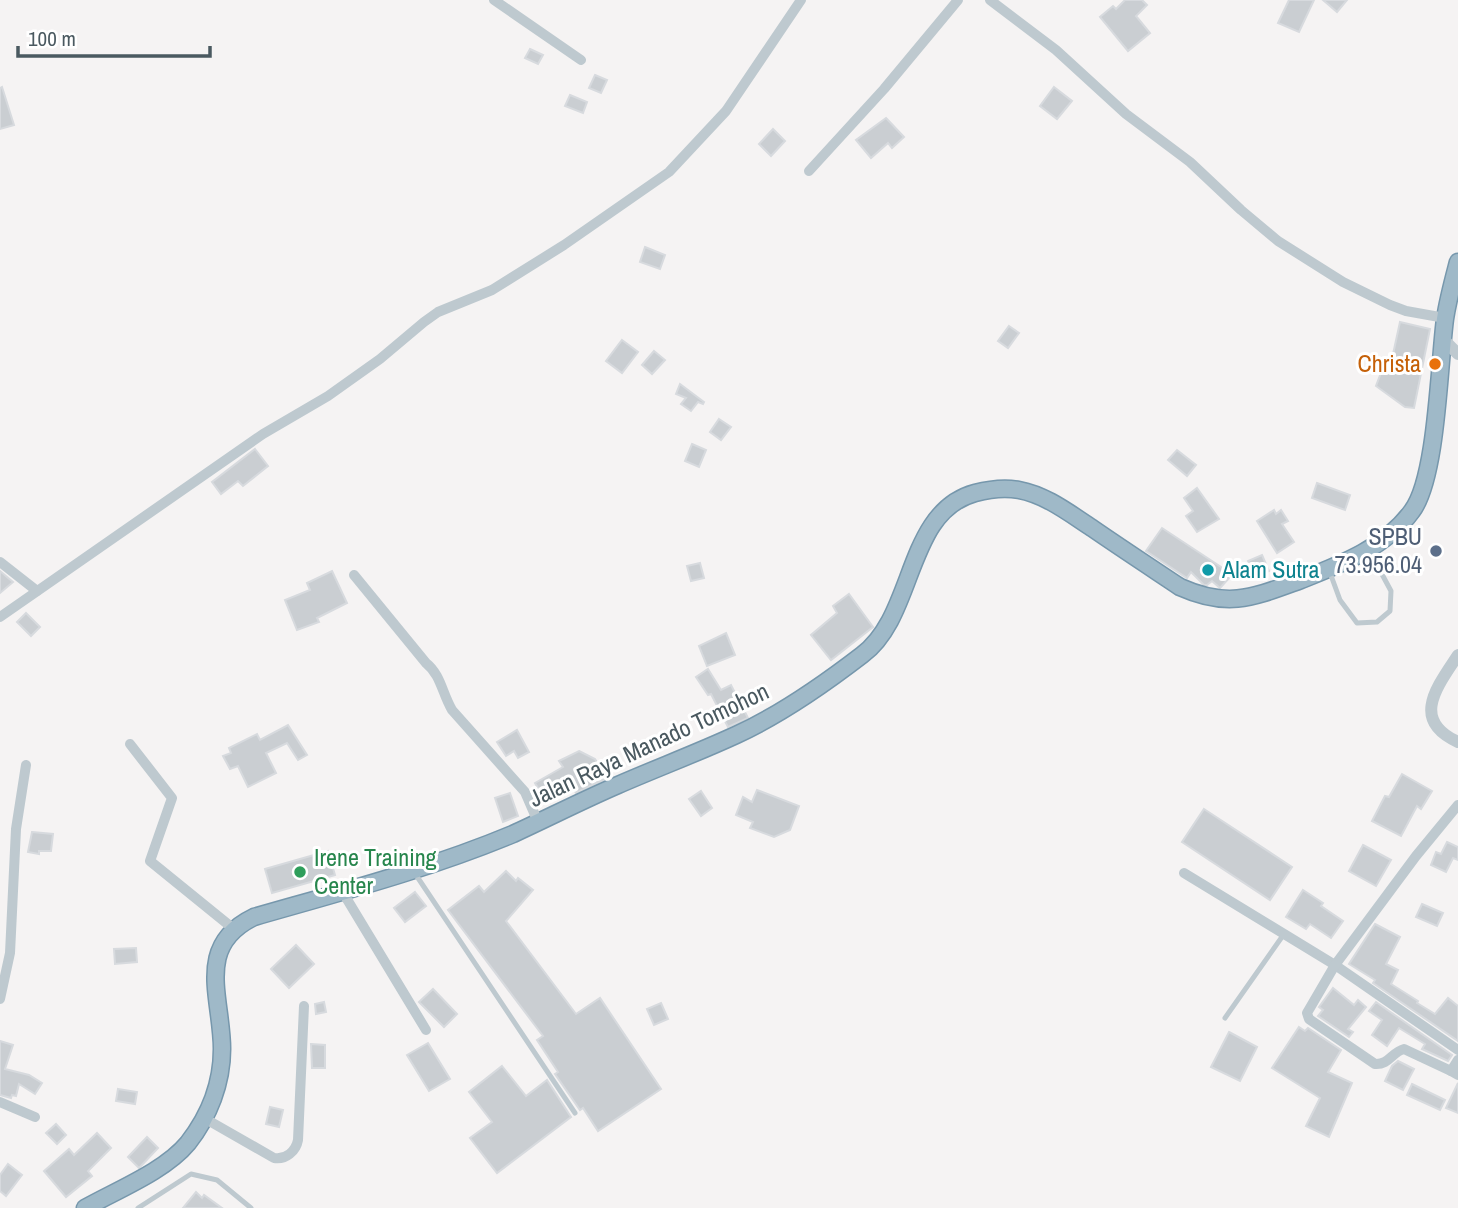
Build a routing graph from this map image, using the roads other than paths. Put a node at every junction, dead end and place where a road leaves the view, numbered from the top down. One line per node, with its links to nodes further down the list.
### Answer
1 (494, 0): 5 (street)
2 (801, 0): 15 (street)
3 (958, 0): 6 (street)
4 (990, 0): 8 (street)
5 (581, 60)
6 (808, 171)
7 (1458, 262): 8 (highway, Jalan Raya Manado Tomohon)
8 (1445, 318): 9 (highway, Jalan Raya Manado Tomohon)
9 (1443, 339): 10 (street); 11 (highway, Jalan Raya Manado Tomohon)
10 (1458, 354)
11 (1369, 549): 13 (highway, Jalan Raya Manado Tomohon); 13 (lane)
12 (0, 562): 15 (street)
13 (1329, 569): 22 (highway, Jalan Raya Manado Tomohon)
14 (354, 575): 22 (street)
15 (37, 591): 16 (street)
16 (0, 617)
17 (1458, 655): 18 (street)
18 (1458, 742)
19 (130, 744): 26 (street)
20 (26, 765): 28 (street)
21 (1458, 805): 29 (street)
22 (538, 822): 23 (highway, Jalan Raya Manado Tomohon)
23 (412, 870): 25 (highway, Jalan Raya Manado Tomohon); 38 (lane)
24 (1184, 873): 27 (street)
25 (342, 891): 26 (highway, Jalan Raya Manado Tomohon); 33 (street)
26 (235, 930): 40 (highway)
27 (1284, 934): 29 (street); 32 (lane)
28 (5, 953): 30 (street)
29 (1335, 965): 34 (street); 36 (street)
30 (0, 999)
31 (304, 1006): 40 (street)
32 (1225, 1018)
33 (426, 1030)
34 (1458, 1050)
35 (1458, 1060): 36 (street)
36 (1454, 1073)
37 (0, 1102): 39 (street)
38 (575, 1113)
39 (35, 1117)
40 (204, 1118): 41 (highway)
41 (85, 1208)
42 (138, 1208): 43 (lane)
43 (251, 1208)

